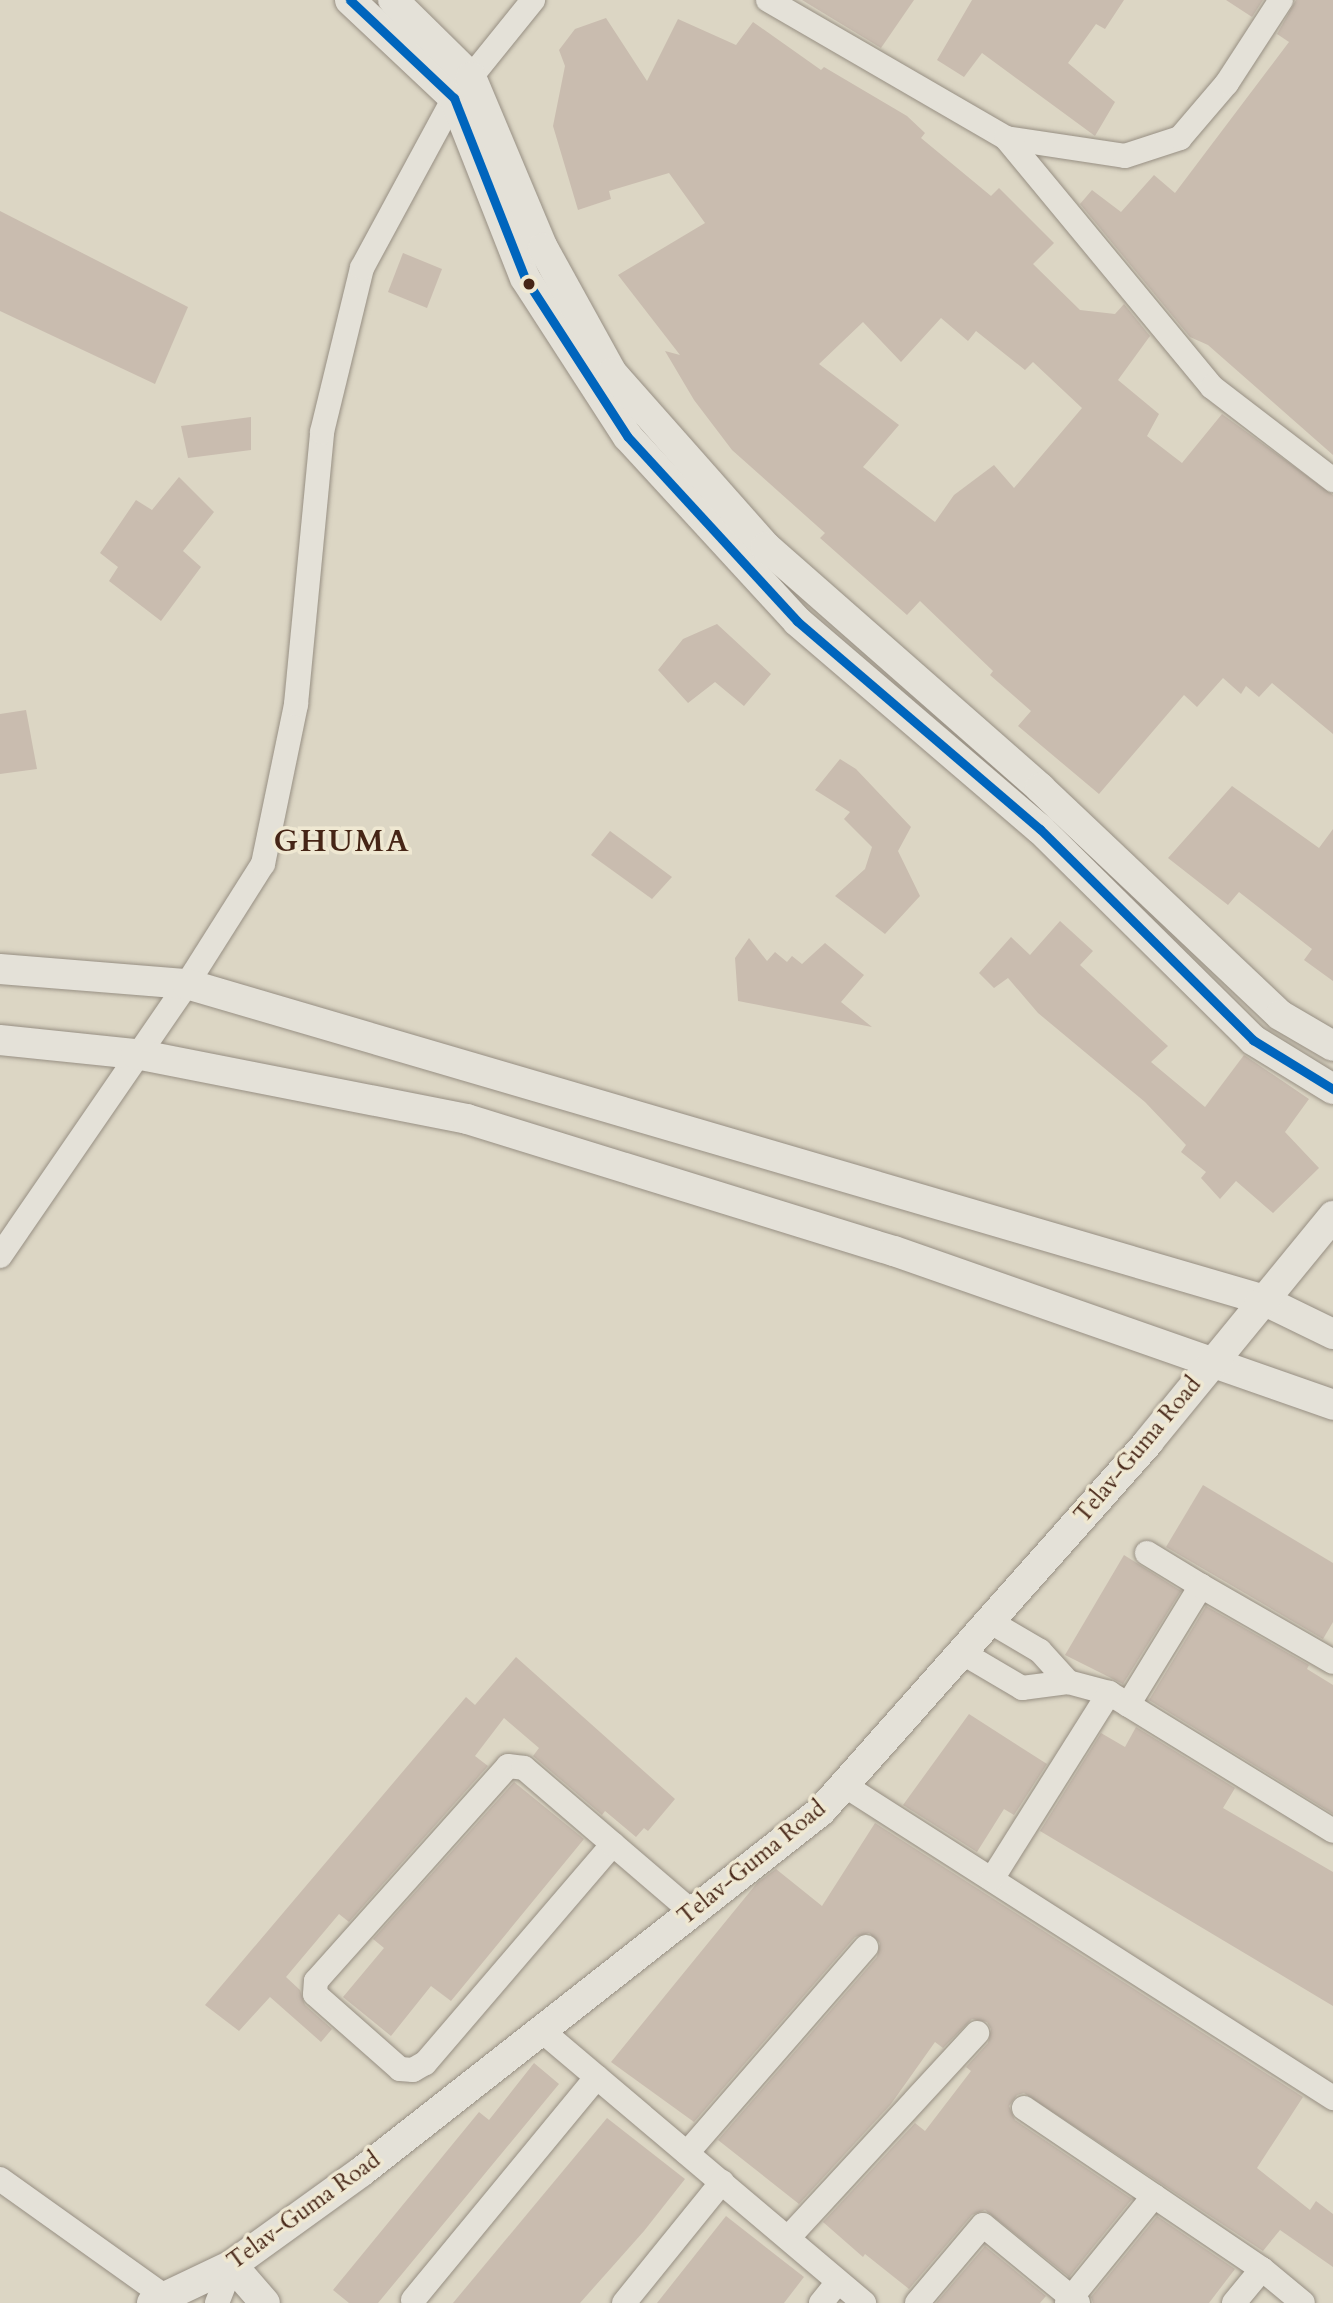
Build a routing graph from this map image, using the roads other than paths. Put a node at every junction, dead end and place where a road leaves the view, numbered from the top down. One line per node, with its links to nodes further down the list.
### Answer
1 (351, 0): 6 (street)
2 (393, 0): 6 (street)
3 (533, 0): 6 (street)
4 (768, 0): 7 (street)
5 (1281, 0): 7 (street)
6 (463, 88): 8 (street); 11 (street)
7 (1006, 138): 9 (street)
8 (602, 379): 13 (street); 15 (street)
9 (1333, 480)
10 (0, 969): 11 (street)
11 (187, 984): 14 (street); 18 (street)
12 (0, 1041): 14 (street)
13 (1333, 1046)
14 (136, 1054): 17 (street); 20 (street)
15 (1333, 1089)
16 (1333, 1216): 18 (street, Telav-Guma Road)
17 (0, 1256)
18 (1261, 1299): 19 (street); 20 (street, Telav-Guma Road)
19 (1333, 1334)
20 (1213, 1360): 21 (street); 24 (street, Telav-Guma Road)
21 (1333, 1405)
22 (1147, 1553): 23 (street)
23 (1201, 1586): 26 (street); 28 (street)
24 (989, 1621): 25 (street, Telav-Guma Road); 27 (street)
25 (961, 1652): 27 (street); 29 (street, Telav-Guma Road)
26 (1333, 1662)
27 (1068, 1682): 28 (street)
28 (1118, 1699): 30 (street); 32 (street)
29 (844, 1785): 32 (street); 33 (street, Telav-Guma Road)
30 (1333, 1831)
31 (613, 1844): 31 (street); 33 (street)
32 (992, 1879): 38 (street)
33 (692, 1912): 35 (street, Telav-Guma Road)
34 (866, 1947): 40 (street)
35 (541, 2031): 37 (street); 45 (street, Telav-Guma Road)
36 (977, 2033): 44 (street)
37 (597, 2077): 40 (street); 49 (street)
38 (1333, 2098)
39 (1024, 2108): 43 (street)
40 (687, 2153): 42 (street)
41 (0, 2179): 48 (street)
42 (722, 2182): 44 (street); 53 (street)
43 (1154, 2196): 46 (street); 50 (street)
44 (788, 2238): 47 (street)
45 (232, 2265): 48 (street, Telav-Guma Road); 51 (street); 52 (street)
46 (1262, 2269): 57 (street); 58 (street)
47 (838, 2281): 54 (street); 55 (street)
48 (158, 2300)
49 (413, 2300)
50 (1072, 2301): 56 (street)
51 (218, 2303)
52 (265, 2303)
53 (624, 2303)
54 (821, 2303)
55 (864, 2303)
56 (916, 2303)
57 (1234, 2303)
58 (1303, 2303)

